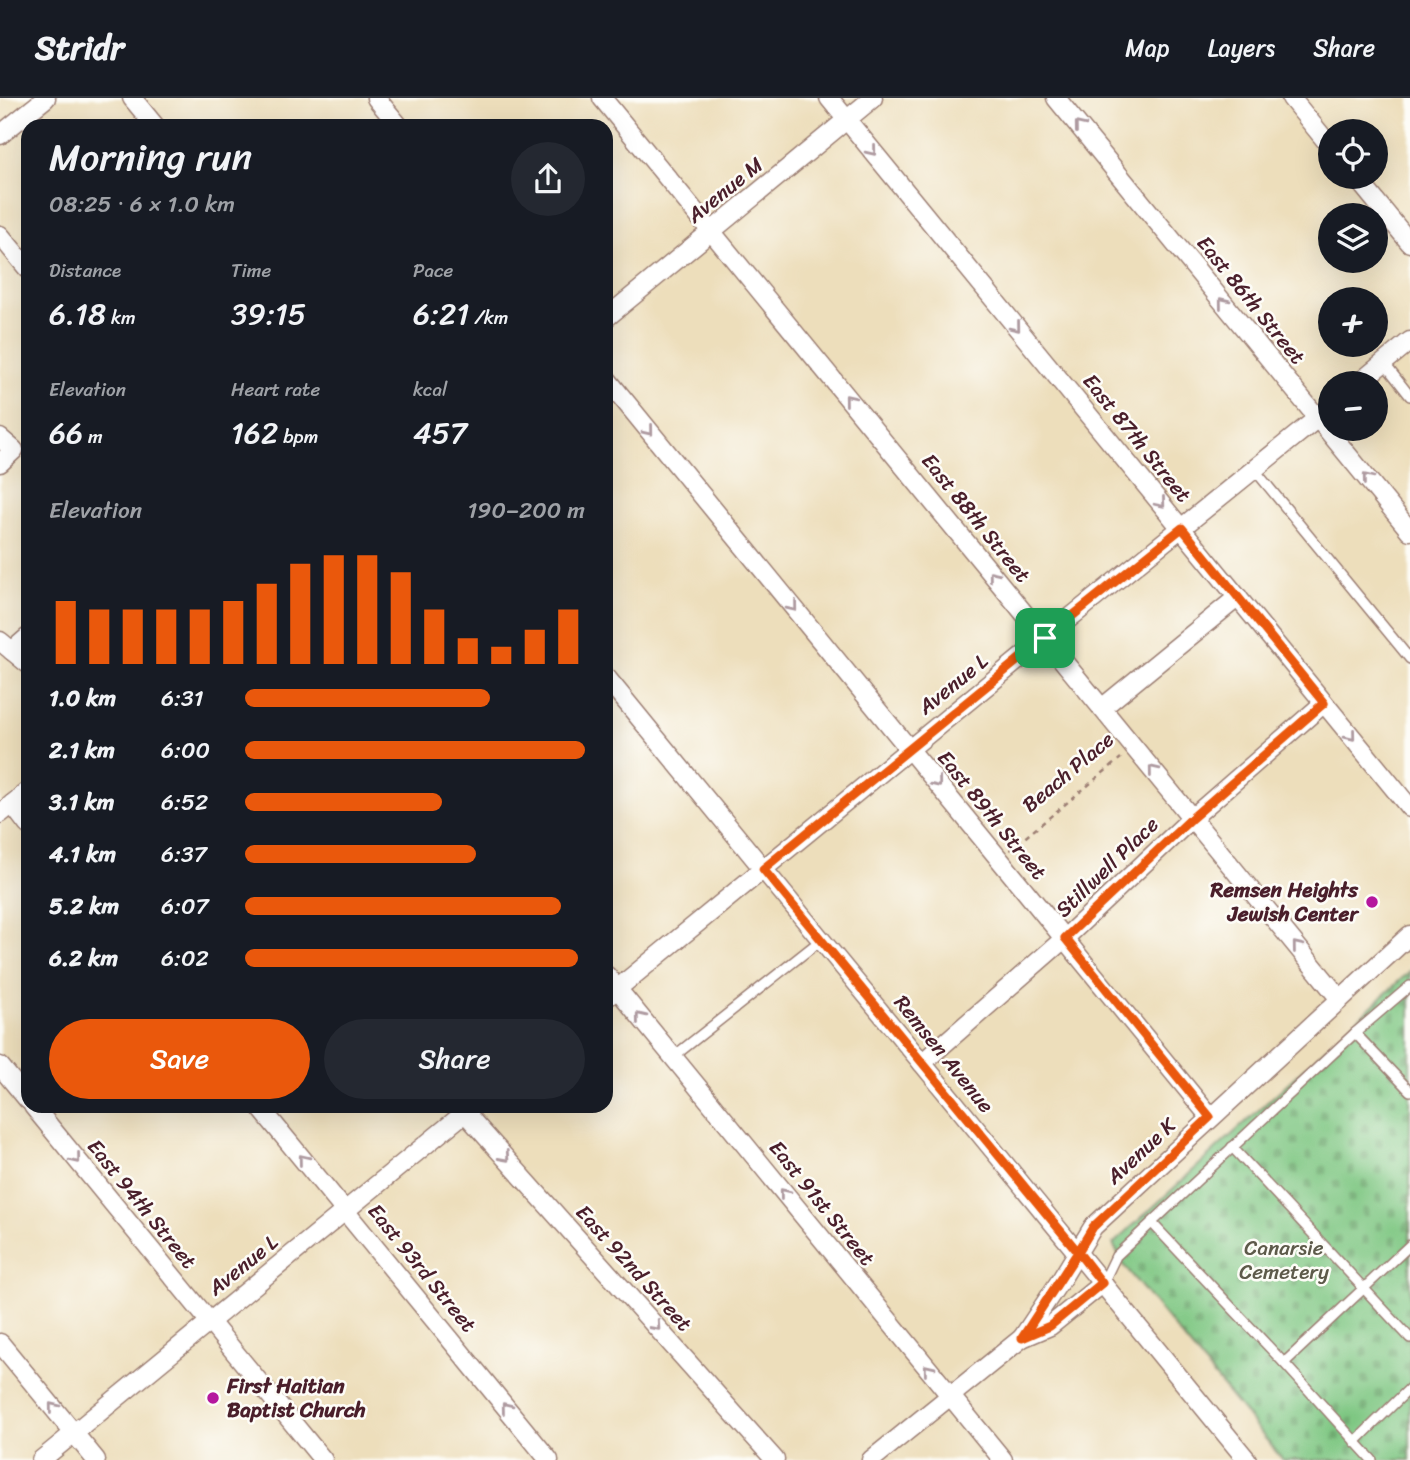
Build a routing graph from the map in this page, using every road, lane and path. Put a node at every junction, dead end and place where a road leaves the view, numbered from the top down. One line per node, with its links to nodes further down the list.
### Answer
1 (46, 98): 13 (street)
2 (132, 98): 9 (street)
3 (376, 98): 10 (street)
4 (602, 98): 15 (street, East 88th Street)
5 (829, 98): 11 (street, East 87th Street)
6 (873, 98): 11 (street, Avenue M)
7 (1056, 98): 25 (street, East 86th Street, one-way to 7)
8 (1291, 98): 12 (street)
9 (149, 119)
10 (393, 119)
11 (847, 120): 15 (street, Avenue M); 31 (street, East 87th Street, one-way to 31)
12 (1318, 131)
13 (0, 135)
14 (1366, 189): 17 (street)
15 (711, 231): 19 (street, Avenue M); 34 (street, East 88th Street, one-way to 15)
16 (0, 235): 18 (street)
17 (1410, 243)
18 (21, 260)
19 (613, 312)
20 (1410, 341): 21 (street)
21 (1384, 363): 22 (street); 24 (lane)
22 (1374, 371)
23 (613, 388): 42 (street, East 89th Street, one-way to 42)
24 (1410, 396)
25 (1318, 406)
26 (1318, 418): 30 (street, Avenue L)
27 (0, 438): 29 (street)
28 (1344, 441): 32 (street, East 86th Street, one-way to 28)
29 (0, 463)
30 (1254, 470): 31 (street, Avenue L); 37 (lane)
31 (1182, 528): 33 (street, East 87th Street); 34 (street, Avenue L)
32 (1410, 531)
33 (1238, 597): 39 (street, East 87th Street); 40 (street, Beach Place)
34 (1045, 638): 40 (street, East 88th Street); 42 (street, Avenue L)
35 (6, 646): 36 (street)
36 (21, 658)
37 (1410, 659)
38 (613, 686): 49 (street, Remsen Avenue)
39 (1324, 703): 44 (street, East 87th Street, one-way to 44); 46 (street, Stillwell Place)
40 (1102, 708): 41 (street, East 88th Street)
41 (1134, 747): 46 (street, East 88th Street, one-way to 41); 48 (path, Beach Place)
42 (909, 749): 48 (street, East 89th Street, one-way to 48); 49 (street, Avenue L)
43 (21, 797): 45 (street)
44 (1410, 808)
45 (6, 809): 47 (street)
46 (1192, 818): 51 (street, Stillwell Place); 56 (street, East 88th Street, one-way to 46)
47 (21, 820)
48 (999, 859): 51 (street, East 89th Street)
49 (763, 869): 52 (street, Remsen Avenue); 53 (street, Avenue L)
50 (1410, 935): 56 (street, Avenue K)
51 (1065, 938): 59 (street, Stillwell Place); 67 (street, East 89th Street)
52 (821, 940): 58 (lane); 59 (street, Remsen Avenue)
53 (613, 984)
54 (1410, 986): 57 (lane)
55 (613, 991): 58 (street, East 91st Street, one-way to 55)
56 (1340, 999): 67 (street, Avenue K)
57 (1355, 1033): 61 (lane); 68 (lane)
58 (673, 1057): 81 (street, East 91st Street, one-way to 58)
59 (922, 1063): 72 (street, Remsen Avenue)
60 (0, 1066): 62 (street)
61 (1410, 1091)
62 (21, 1092)
63 (39, 1113): 75 (street, East 94th Street, one-way to 75)
64 (265, 1113): 69 (street, East 93rd Street, one-way to 64)
65 (460, 1113): 69 (street, Avenue L)
66 (470, 1113): 88 (street, East 92nd Street, one-way to 88)
67 (1210, 1117): 72 (street, Avenue K)
68 (1232, 1147): 70 (lane); 74 (lane)
69 (346, 1211): 75 (street, Avenue L); 87 (street, East 93rd Street, one-way to 69)
70 (1152, 1223): 73 (lane); 79 (lane)
71 (1410, 1245): 74 (lane)
72 (1078, 1252): 73 (street, Remsen Avenue); 76 (street, Avenue K)
73 (1102, 1283): 76 (street, Avenue K); 91 (street, Remsen Avenue)
74 (1363, 1288): 77 (lane); 79 (lane)
75 (209, 1322): 82 (street, Avenue L); 86 (street, East 94th Street)
76 (1022, 1338): 81 (street, Avenue K)
77 (1410, 1338)
78 (0, 1343): 82 (street, one-way to 78)
79 (1284, 1363): 83 (lane)
80 (1410, 1388): 83 (lane)
81 (950, 1396): 89 (street, Avenue K); 90 (street, East 91st Street)
82 (74, 1433): 84 (street, Avenue L); 85 (street)
83 (1355, 1442): 92 (lane)
84 (41, 1460)
85 (96, 1460)
86 (323, 1460)
87 (549, 1460)
88 (775, 1460)
89 (872, 1460)
90 (1003, 1460)
91 (1247, 1460)
92 (1372, 1460)

